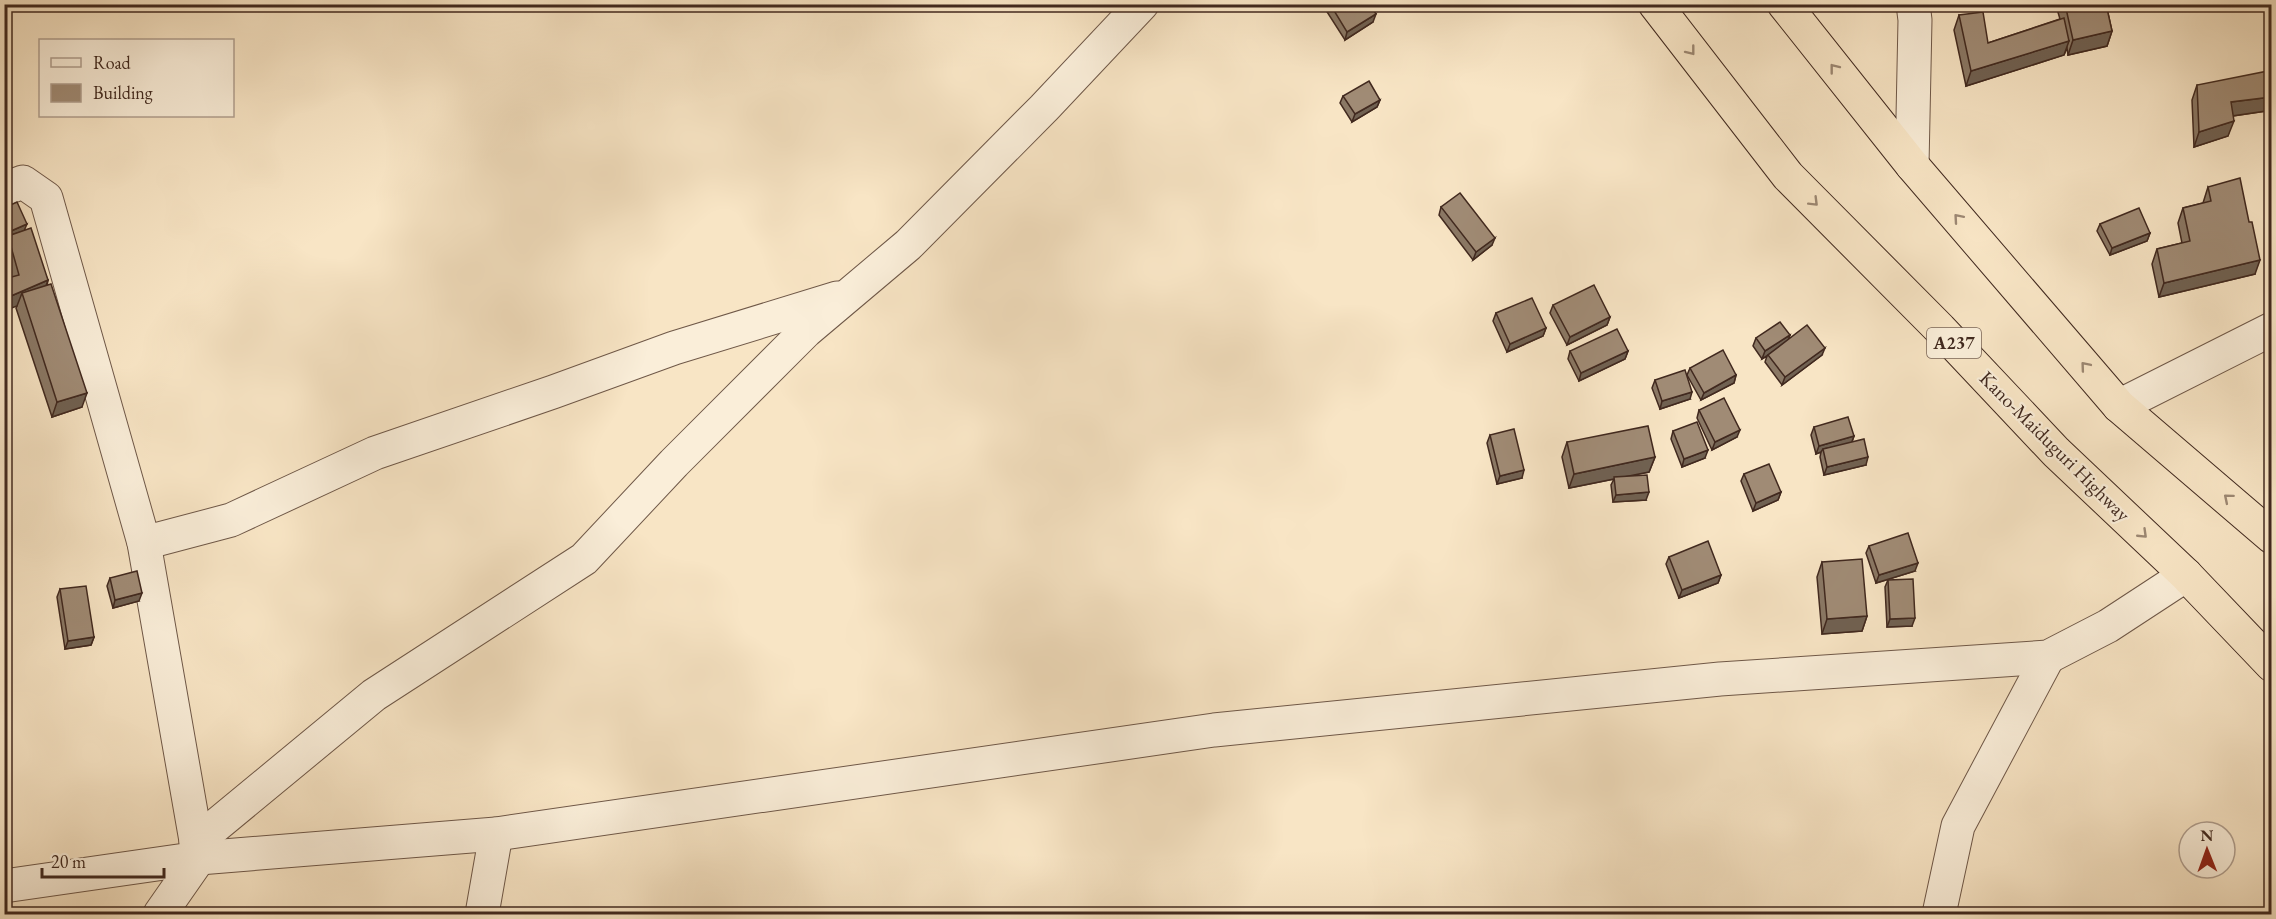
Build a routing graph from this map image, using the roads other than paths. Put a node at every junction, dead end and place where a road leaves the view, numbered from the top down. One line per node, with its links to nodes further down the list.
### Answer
1 (1142, 4): 7 (street)
2 (1655, 4): 12 (highway, Kano-Maiduguri Highway / A237, one-way to 12)
3 (1784, 4): 5 (highway, one-way to 3)
4 (1913, 4): 5 (street)
5 (1912, 165): 9 (highway, one-way to 5)
6 (4, 189): 11 (street)
7 (851, 293): 11 (street); 16 (street)
8 (2271, 329): 9 (street)
9 (2119, 406): 10 (highway, one-way to 9)
10 (2271, 537)
11 (144, 543): 16 (street)
12 (2186, 575): 13 (street); 14 (highway, Kano-Maiduguri Highway / A237)
13 (2048, 657): 15 (street); 20 (street)
14 (2271, 665)
15 (496, 834): 16 (street); 19 (street)
16 (198, 850): 17 (street); 18 (street)
17 (4, 886)
18 (160, 915)
19 (482, 915)
20 (1940, 915)

